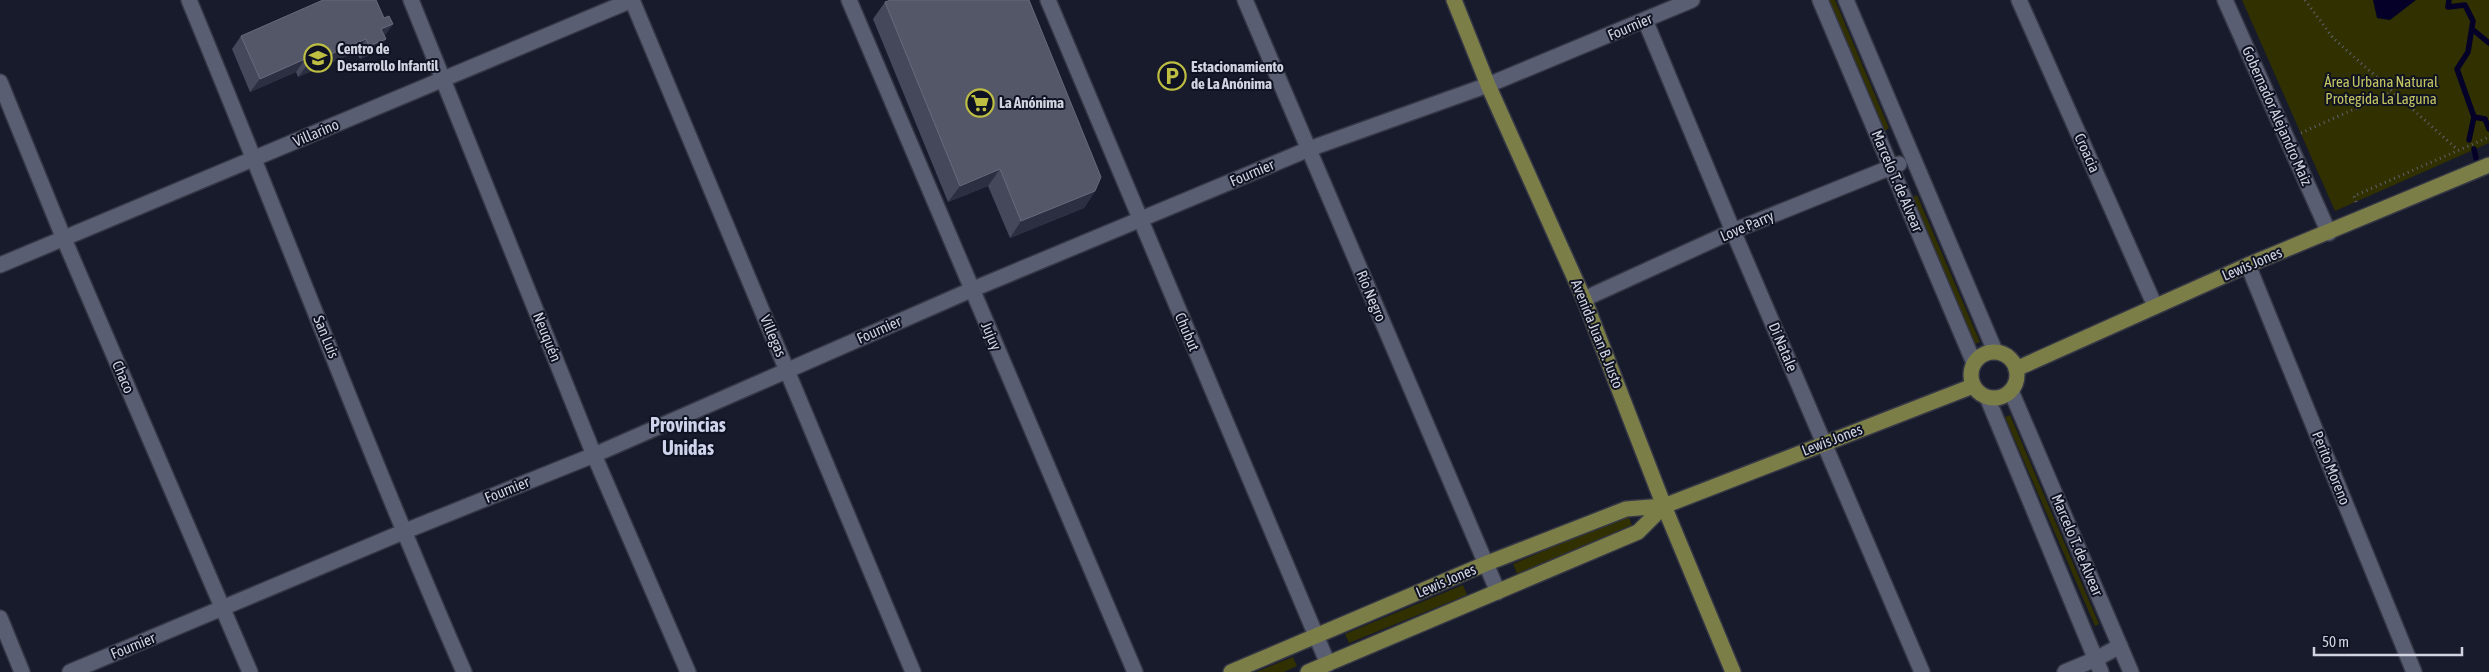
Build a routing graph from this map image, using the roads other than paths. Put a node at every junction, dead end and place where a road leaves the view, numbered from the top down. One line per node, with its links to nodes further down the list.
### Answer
1 (190, 0): 18 (street, San Luis)
2 (411, 0): 14 (street, Neuquén)
3 (632, 0): 14 (street, Villarino); 34 (street, Villegas)
4 (850, 0): 28 (street, Jujuy)
5 (1048, 0): 22 (street, Chubut)
6 (1245, 0): 17 (street, Río Negro)
7 (1454, 0): 16 (main road, Avenida Juan B. Justo)
8 (1692, 0): 13 (street, Fournier)
9 (1820, 0): 21 (street, Marcelo T. de Alvear)
10 (1846, 0): 19 (street, Marcelo T. de Alvear)
11 (2019, 0): 30 (street, Croacia)
12 (2225, 0): 24 (street, Gobernador Alejandro Maiz)
13 (1646, 20): 16 (street, Fournier); 23 (street, Di Natale)
14 (444, 79): 18 (street, Villarino); 39 (street, Neuquén)
15 (0, 82): 25 (street, Chaco)
16 (1488, 85): 17 (street, Fournier); 29 (main road, Avenida Juan B. Justo)
17 (1309, 149): 22 (street, Fournier); 42 (street, Río Negro)
18 (255, 158): 25 (street, Villarino); 41 (street, San Luis)
19 (1912, 158): 21 (street, Love Parry); 31 (street, Marcelo T. de Alvear)
20 (2489, 165): 24 (main road, Lewis Jones)
21 (1890, 167): 23 (street, Love Parry); 32 (street, Marcelo T. de Alvear)
22 (1139, 220): 28 (street, Fournier); 46 (street, Chubut)
23 (1733, 231): 29 (street, Love Parry); 38 (street, Di Natale)
24 (2329, 233): 26 (main road, Lewis Jones)
25 (64, 239): 27 (street, Villarino); 44 (street, Chaco)
26 (2248, 265): 30 (main road, Lewis Jones); 63 (street, Perito Moreno)
27 (0, 266)
28 (971, 290): 34 (street, Fournier); 56 (street, Jujuy)
29 (1584, 299): 40 (main road, Avenida Juan B. Justo)
30 (2155, 306): 33 (main road, Lewis Jones)
31 (1995, 351): 32 (main road); 33 (main road)
32 (1974, 362): 35 (main road)
33 (2016, 369): 36 (main road)
34 (788, 370): 39 (street, Fournier); 55 (street, Villegas)
35 (1973, 386): 37 (main road); 38 (main road, Lewis Jones)
36 (2011, 391): 37 (main road); 47 (street, Marcelo T. de Alvear)
37 (1987, 398): 49 (street, Marcelo T. de Alvear)
38 (1824, 443): 40 (main road, Lewis Jones); 60 (street, Di Natale)
39 (594, 455): 41 (street, Fournier); 54 (street, Neuquén)
40 (1664, 506): 42 (main road, Lewis Jones); 43 (main road, Lewis Jones); 59 (main road, Avenida Juan B. Justo)
41 (403, 532): 44 (street, Fournier); 53 (street, San Luis)
42 (1485, 564): 43 (street, Río Negro); 46 (main road, Lewis Jones)
43 (1498, 592): 48 (main road, Lewis Jones)
44 (223, 609): 51 (street, Fournier); 52 (street, Chaco)
45 (0, 618): 50 (street)
46 (1317, 636): 48 (street, Chubut); 57 (main road, Lewis Jones)
47 (2120, 646): 49 (street); 62 (street, Marcelo T. de Alvear)
48 (1328, 664): 58 (main road, Lewis Jones)
49 (2099, 666): 61 (street)
50 (22, 672)
51 (70, 672)
52 (250, 672)
53 (464, 672)
54 (688, 672)
55 (913, 672)
56 (1135, 672)
57 (1231, 672)
58 (1308, 672)
59 (1733, 672)
60 (1922, 672)
61 (2065, 672)
62 (2131, 672)
63 (2414, 672)

